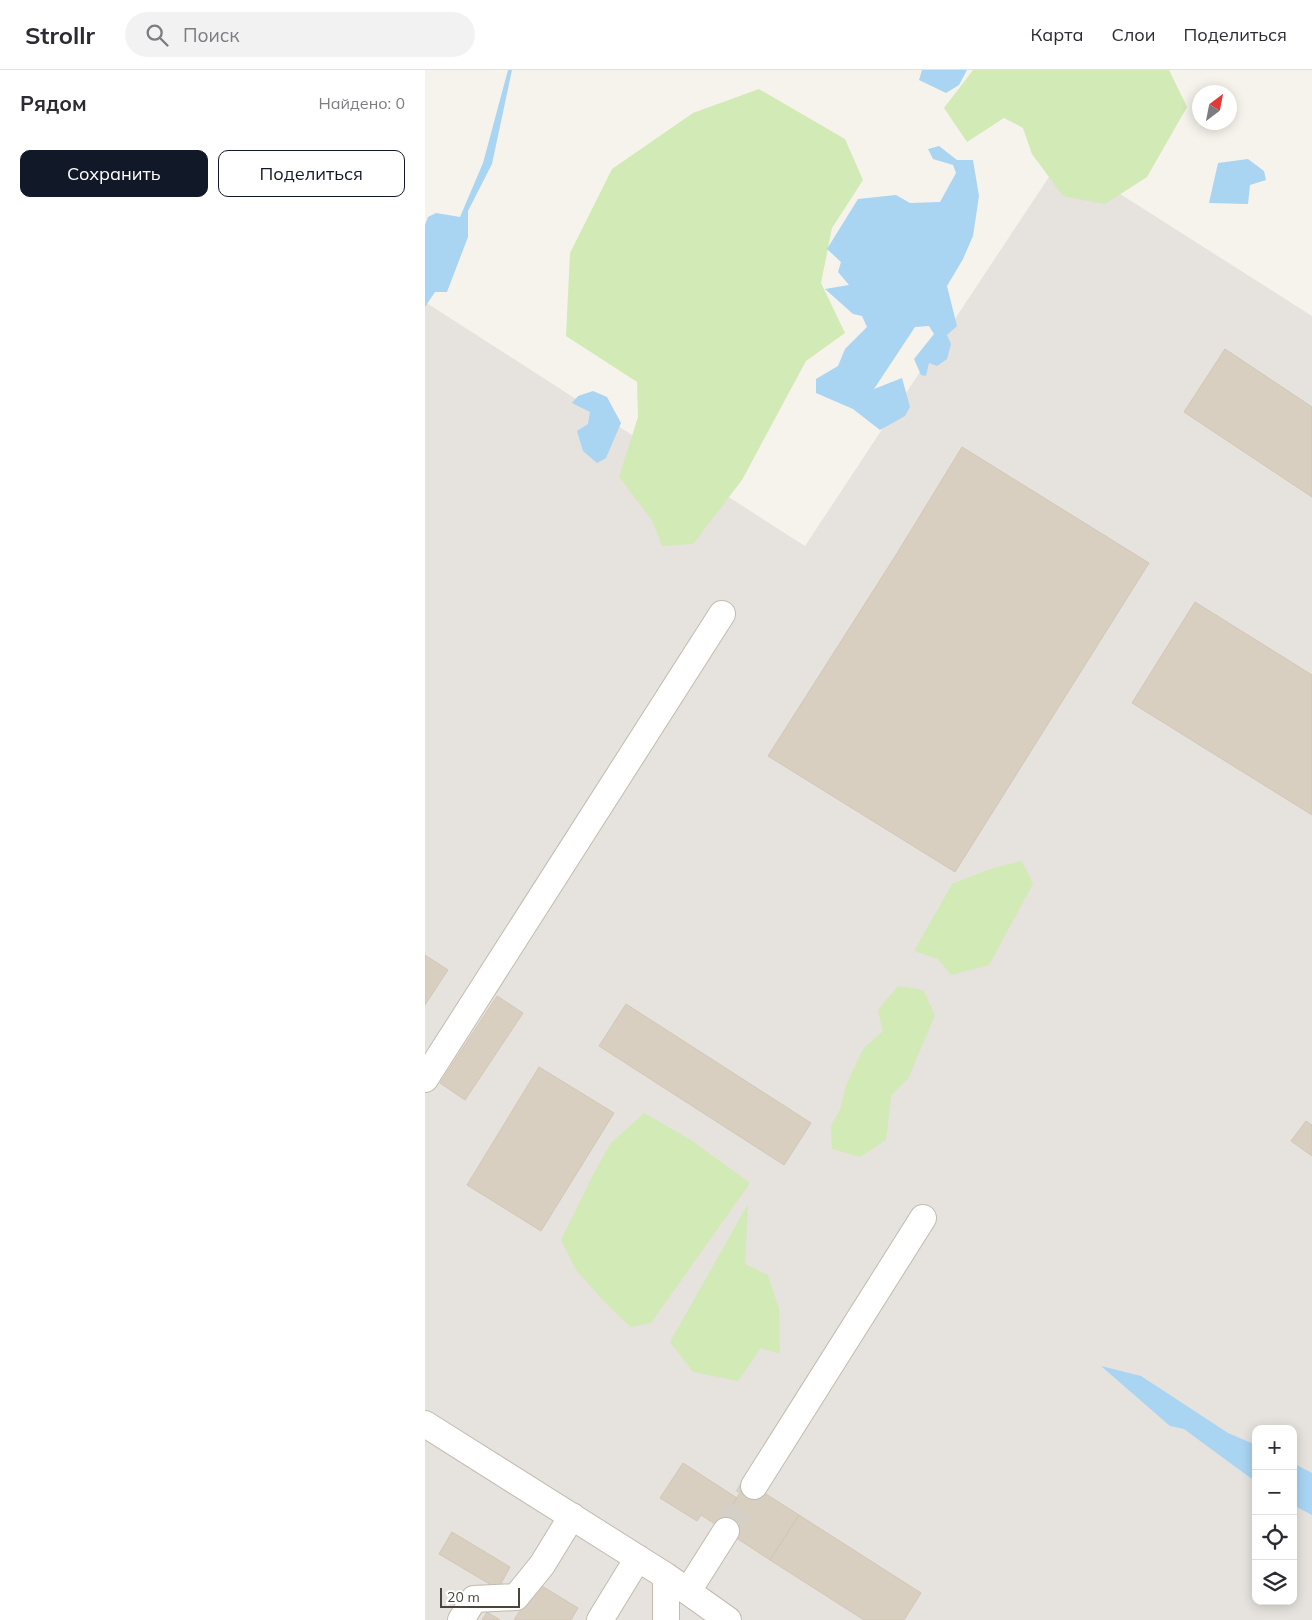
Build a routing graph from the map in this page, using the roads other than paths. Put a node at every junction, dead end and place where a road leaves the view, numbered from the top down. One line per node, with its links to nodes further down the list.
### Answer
1 (722, 614): 2 (street)
2 (425, 1079)
3 (923, 1218): 5 (street)
4 (425, 1424): 6 (street)
5 (754, 1486)
6 (572, 1516): 8 (street); 11 (street)
7 (726, 1531): 10 (street)
8 (638, 1558): 9 (street); 12 (street)
9 (666, 1576): 10 (street); 13 (street)
10 (687, 1591): 14 (street)
11 (461, 1620)
12 (600, 1620)
13 (666, 1620)
14 (728, 1620)

